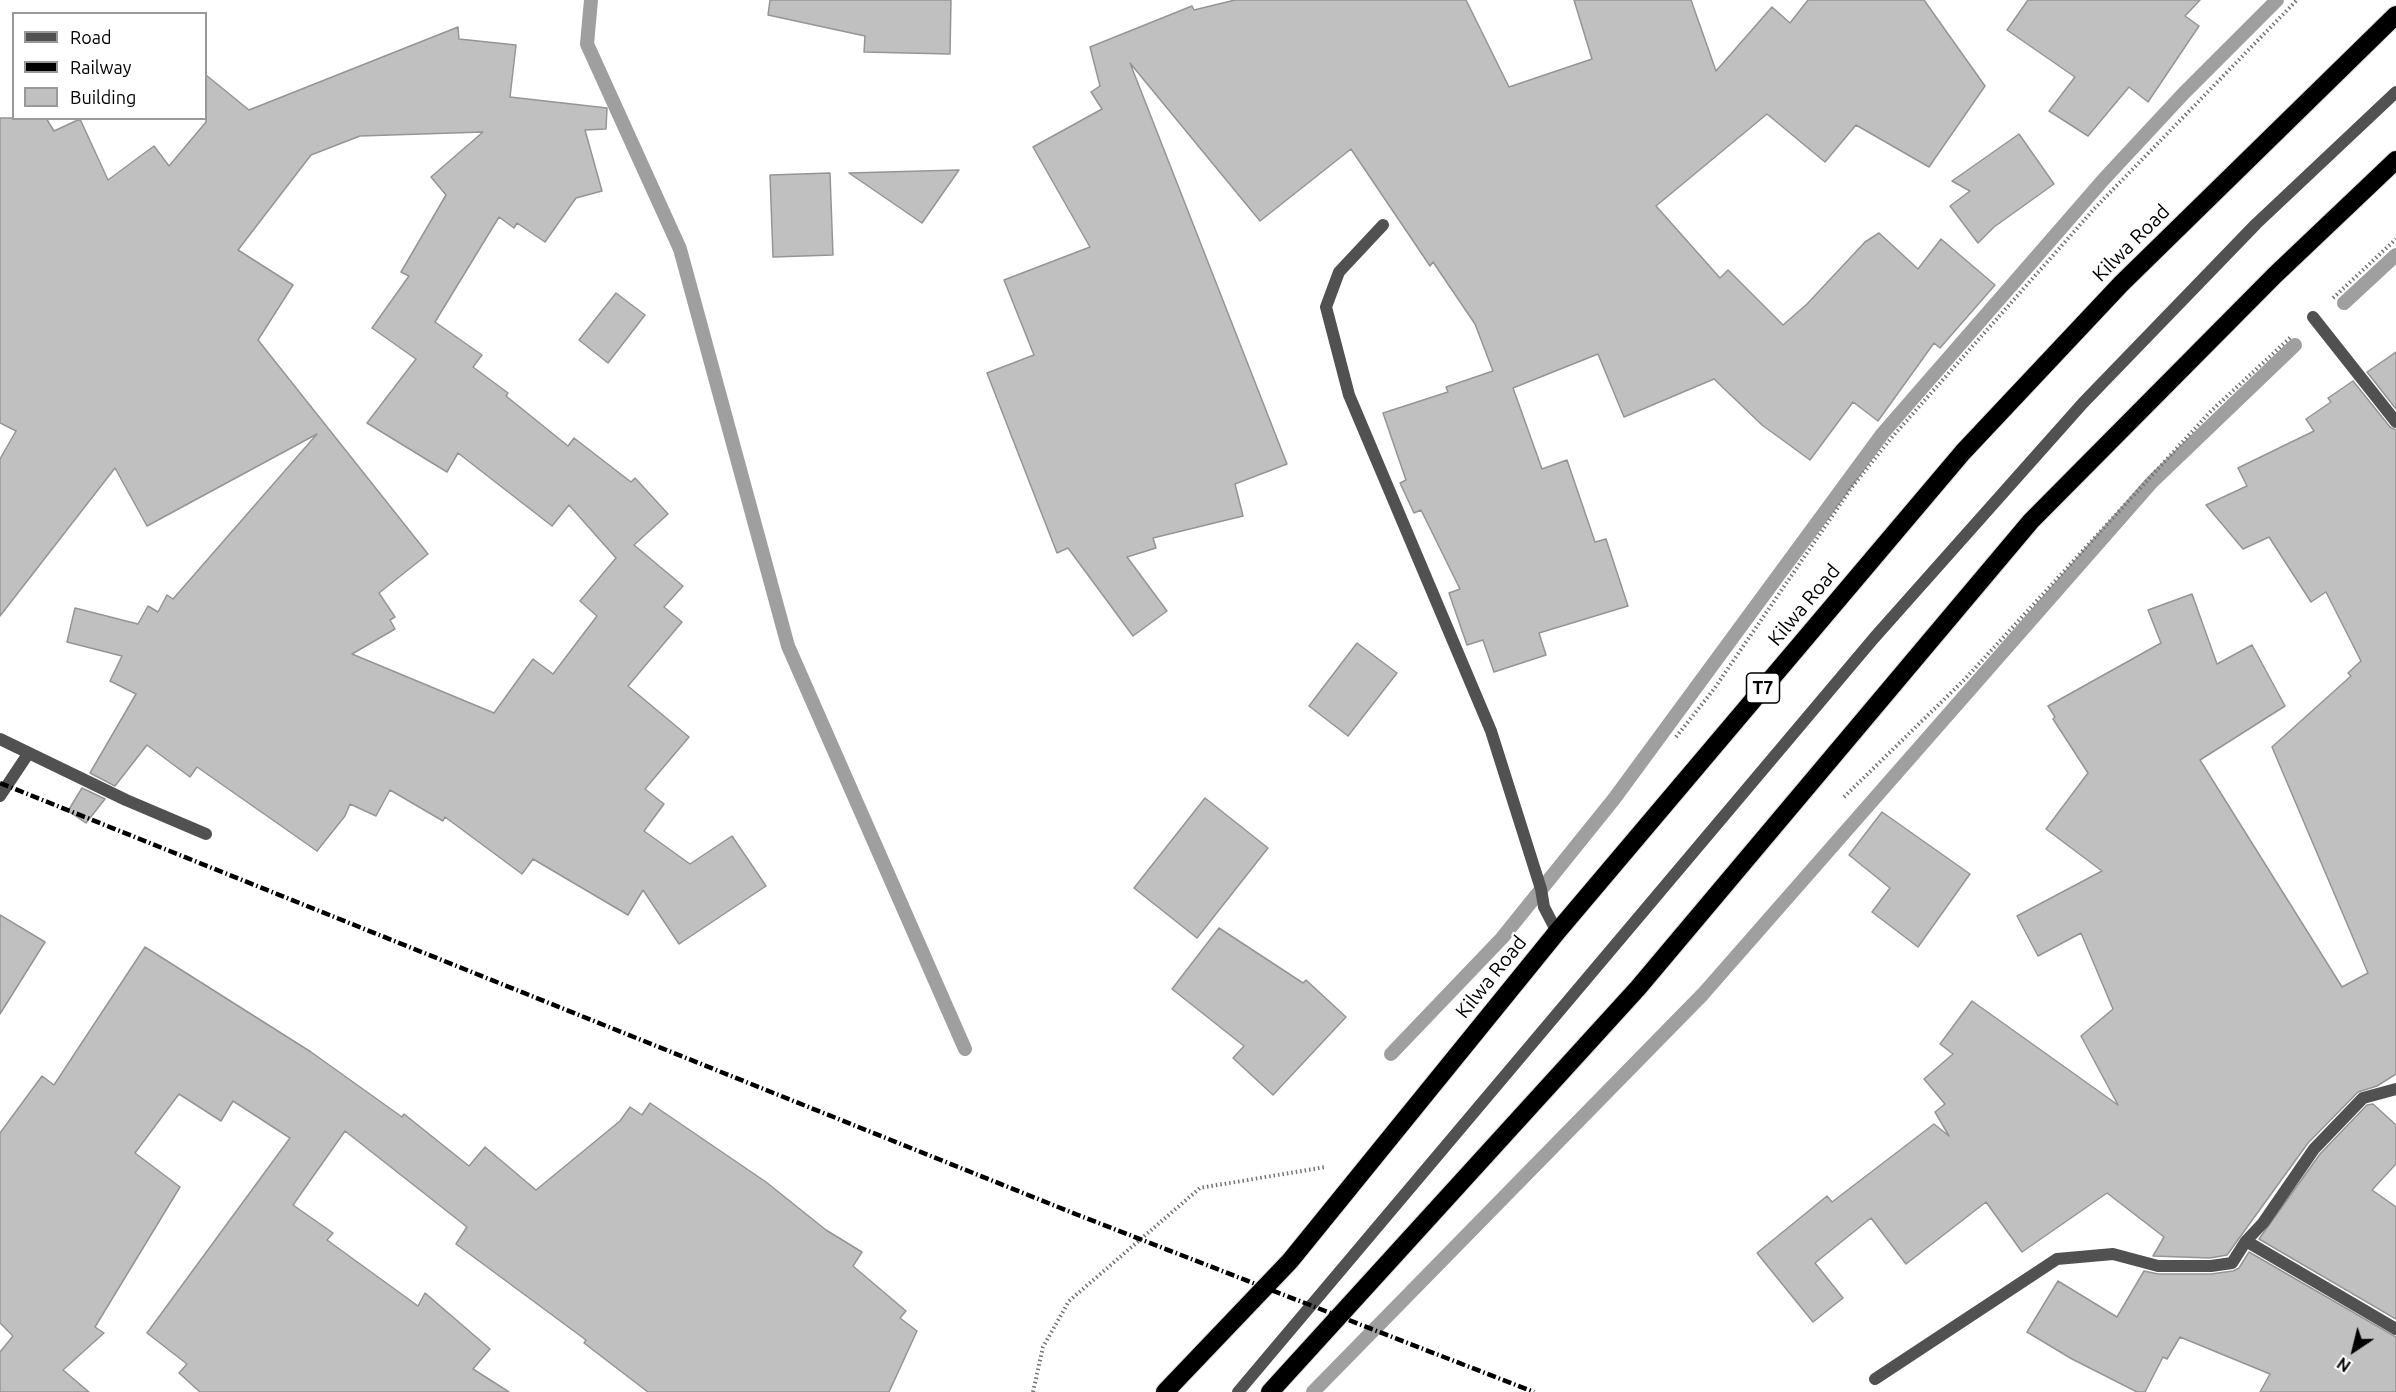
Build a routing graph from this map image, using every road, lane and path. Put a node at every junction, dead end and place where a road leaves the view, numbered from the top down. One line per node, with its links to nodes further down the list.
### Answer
1 (2297, 0): 10 (path)
2 (2396, 15): 15 (highway, Kilwa Road / T7)
3 (2396, 92): 23 (street)
4 (2396, 160): 24 (highway)
5 (1383, 225): 15 (street)
6 (2396, 239): 7 (path)
7 (2313, 317): 8 (street); 13 (path)
8 (2396, 422)
9 (0, 739): 11 (street)
10 (1671, 743)
11 (28, 754): 12 (street); 14 (street)
12 (0, 796)
13 (1843, 798)
14 (206, 834)
15 (1557, 932): 22 (highway, Kilwa Road / T7)
16 (2396, 1089): 18 (street)
17 (1328, 1166): 21 (path)
18 (2246, 1241): 19 (street); 20 (street)
19 (2396, 1329)
20 (1875, 1379)
21 (1033, 1392)
22 (1166, 1392)
23 (1238, 1392)
24 (1270, 1392)

